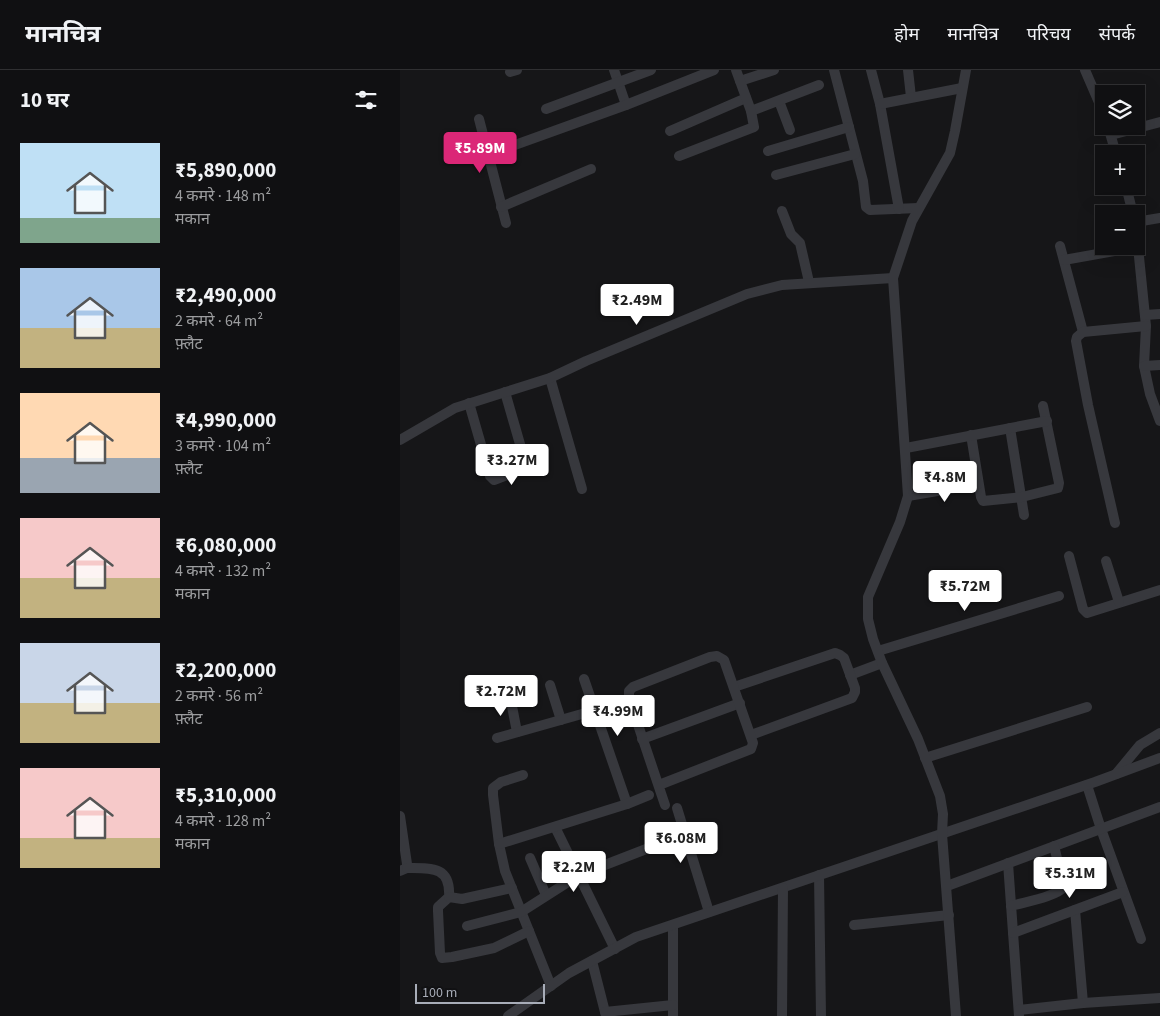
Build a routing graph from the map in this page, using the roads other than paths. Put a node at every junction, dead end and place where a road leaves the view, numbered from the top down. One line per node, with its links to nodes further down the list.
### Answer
1 (614, 70): 12 (street)
2 (651, 70): 12 (street)
3 (714, 70): 20 (street)
4 (736, 70): 11 (street)
5 (774, 70): 11 (street)
6 (834, 70): 26 (street)
7 (871, 70): 19 (street)
8 (908, 70): 16 (street)
9 (966, 70): 14 (street)
10 (1085, 70): 15 (street)
11 (740, 81): 17 (street)
12 (618, 83): 20 (street); 21 (street)
13 (819, 85): 18 (street)
14 (962, 88): 16 (street); 36 (street)
15 (1095, 93)
16 (911, 97): 19 (street)
17 (746, 98): 22 (street); 28 (street)
18 (778, 101): 22 (street); 27 (street)
19 (880, 104): 37 (street)
20 (626, 105): 31 (street)
21 (546, 110)
22 (750, 111): 32 (street)
23 (479, 119): 31 (street)
24 (1160, 122): 25 (street)
25 (1145, 125)
26 (849, 127): 29 (street); 30 (street)
27 (790, 130)
28 (670, 132)
29 (768, 151)
30 (855, 154): 34 (street); 37 (street)
31 (487, 155): 35 (street)
32 (679, 156)
33 (591, 169): 35 (street)
34 (776, 175)
35 (501, 207): 41 (street)
36 (918, 208): 37 (street); 46 (street)
37 (899, 209)
38 (782, 211): 47 (street)
39 (1160, 218): 40 (street)
40 (1145, 220)
41 (506, 224)
42 (1060, 246): 45 (street)
43 (1095, 255): 45 (street)
44 (1139, 255): 49 (street)
45 (1064, 260): 50 (street)
46 (893, 278): 47 (street); 63 (street)
47 (809, 282): 53 (street)
48 (1160, 314): 49 (street)
49 (1146, 320): 50 (street); 52 (street)
50 (1084, 332): 69 (street)
51 (1160, 365): 52 (street)
52 (1144, 366): 56 (street)
53 (550, 378): 54 (street); 65 (street)
54 (505, 392): 55 (street); 55 (street)
55 (469, 403): 62 (street)
56 (1157, 404): 59 (street)
57 (1043, 406): 58 (street)
58 (1047, 421): 60 (street); 67 (street)
59 (1160, 421)
60 (1010, 428): 61 (street); 67 (street)
61 (971, 435): 63 (street); 64 (street)
62 (400, 440)
63 (906, 448): 66 (street)
64 (978, 484): 66 (street); 67 (street)
65 (582, 489)
66 (908, 496): 75 (street)
67 (1022, 496): 68 (street)
68 (1024, 515)
69 (1115, 523)
70 (1069, 556): 74 (street)
71 (1106, 561): 74 (street)
72 (1160, 590): 74 (street)
73 (1059, 596): 75 (street)
74 (1120, 602)
75 (878, 651): 76 (street)
76 (882, 663): 77 (street); 91 (street)
77 (850, 675): 80 (street); 88 (street)
78 (584, 679): 84 (street)
79 (550, 686): 85 (street)
80 (734, 687): 82 (street); 90 (street)
81 (510, 696): 86 (street)
82 (740, 703): 88 (street); 90 (street)
83 (1087, 708): 91 (street)
84 (596, 710): 85 (street); 98 (street)
85 (561, 720): 86 (street)
86 (517, 732): 89 (street)
87 (1160, 733): 93 (street)
88 (751, 735): 96 (street)
89 (498, 738)
90 (642, 739): 96 (street)
91 (925, 758): 106 (street)
92 (1160, 758): 93 (street)
93 (1115, 774): 95 (street)
94 (523, 775): 107 (street)
95 (1087, 784): 104 (street); 106 (street)
96 (659, 785): 99 (street)
97 (649, 795): 98 (street)
98 (627, 804): 103 (street)
99 (665, 805)
100 (677, 808): 105 (street)
101 (1160, 808): 104 (street)
102 (400, 819): 111 (street)
103 (555, 827): 107 (street); 112 (street)
104 (1101, 829): 108 (street); 117 (street)
105 (685, 834): 112 (street); 123 (street)
106 (942, 834): 113 (street); 114 (street)
107 (500, 844): 115 (street)
108 (1054, 846): 110 (street); 120 (street)
109 (530, 858): 118 (street)
110 (1008, 863): 114 (street); 120 (street)
111 (403, 869): 119 (street)
112 (579, 875): 118 (street); 131 (street)
113 (819, 875): 116 (street); 141 (street)
114 (946, 886): 124 (street)
115 (512, 888): 119 (street); 122 (street)
116 (783, 888): 123 (street); 140 (street)
117 (1123, 892): 121 (street); 130 (street)
118 (546, 895): 122 (street)
119 (449, 897): 128 (street)
120 (1011, 906): 129 (street)
121 (1075, 910): 129 (street); 135 (street)
122 (521, 912): 127 (street); 128 (street)
123 (709, 912): 126 (street)
124 (949, 915): 125 (street); 142 (street)
125 (854, 924)
126 (673, 925): 131 (street); 136 (street)
127 (467, 926)
128 (529, 931): 133 (street)
129 (1013, 933): 137 (street)
130 (1141, 939)
131 (615, 949): 132 (street)
132 (592, 961): 133 (street); 138 (street)
133 (551, 986): 139 (street)
134 (1160, 998): 135 (street)
135 (1084, 1003): 137 (street)
136 (673, 1011): 138 (street)
137 (1019, 1013)
138 (605, 1014)
139 (508, 1016)
140 (782, 1016)
141 (821, 1016)
142 (956, 1016)

